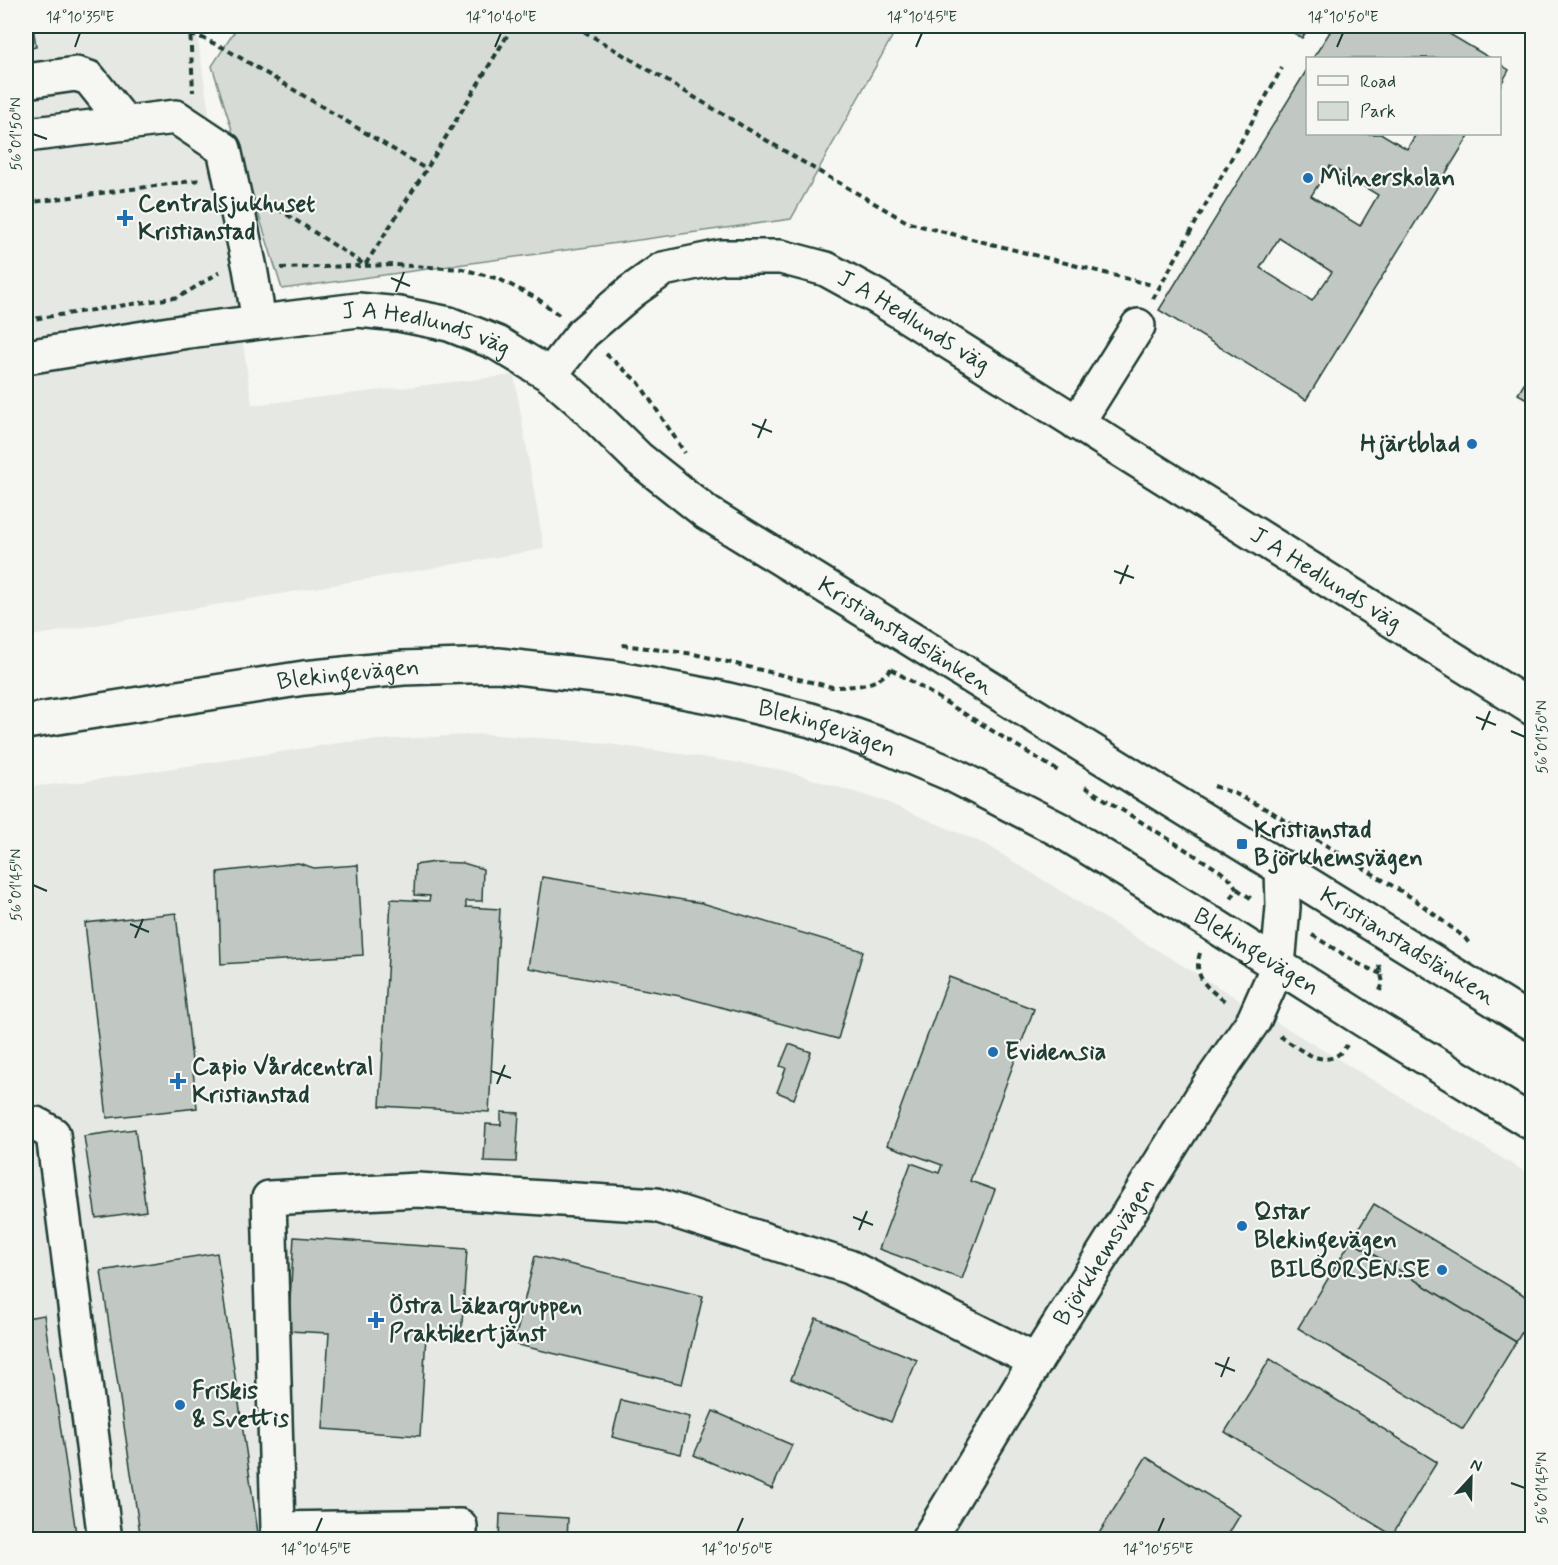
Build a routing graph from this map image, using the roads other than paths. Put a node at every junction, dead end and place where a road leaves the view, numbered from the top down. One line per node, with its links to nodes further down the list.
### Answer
1 (26, 81): 2 (street)
2 (125, 123): 3 (street); 4 (street)
3 (26, 135)
4 (259, 321): 6 (street, J A Hedlunds väg); 7 (street, J A Hedlunds väg)
5 (1138, 326): 8 (street)
6 (26, 357)
7 (550, 375): 8 (street, J A Hedlunds väg); 11 (street, Kristianstadslänken)
8 (1077, 423): 9 (street, J A Hedlunds väg)
9 (1533, 708)
10 (26, 722): 12 (street, Blekingevägen)
11 (1282, 867): 12 (street, Kristianstadslänken); 13 (street, Kristianstadslänken)
12 (1278, 966): 14 (street, Blekingevägen); 16 (street, Björkhemsvägen)
13 (1533, 1023)
14 (1533, 1123)
15 (26, 1125): 17 (street)
16 (1036, 1361): 18 (street); 19 (street, Björkhemsvägen)
17 (105, 1539)
18 (460, 1539)
19 (928, 1539)

